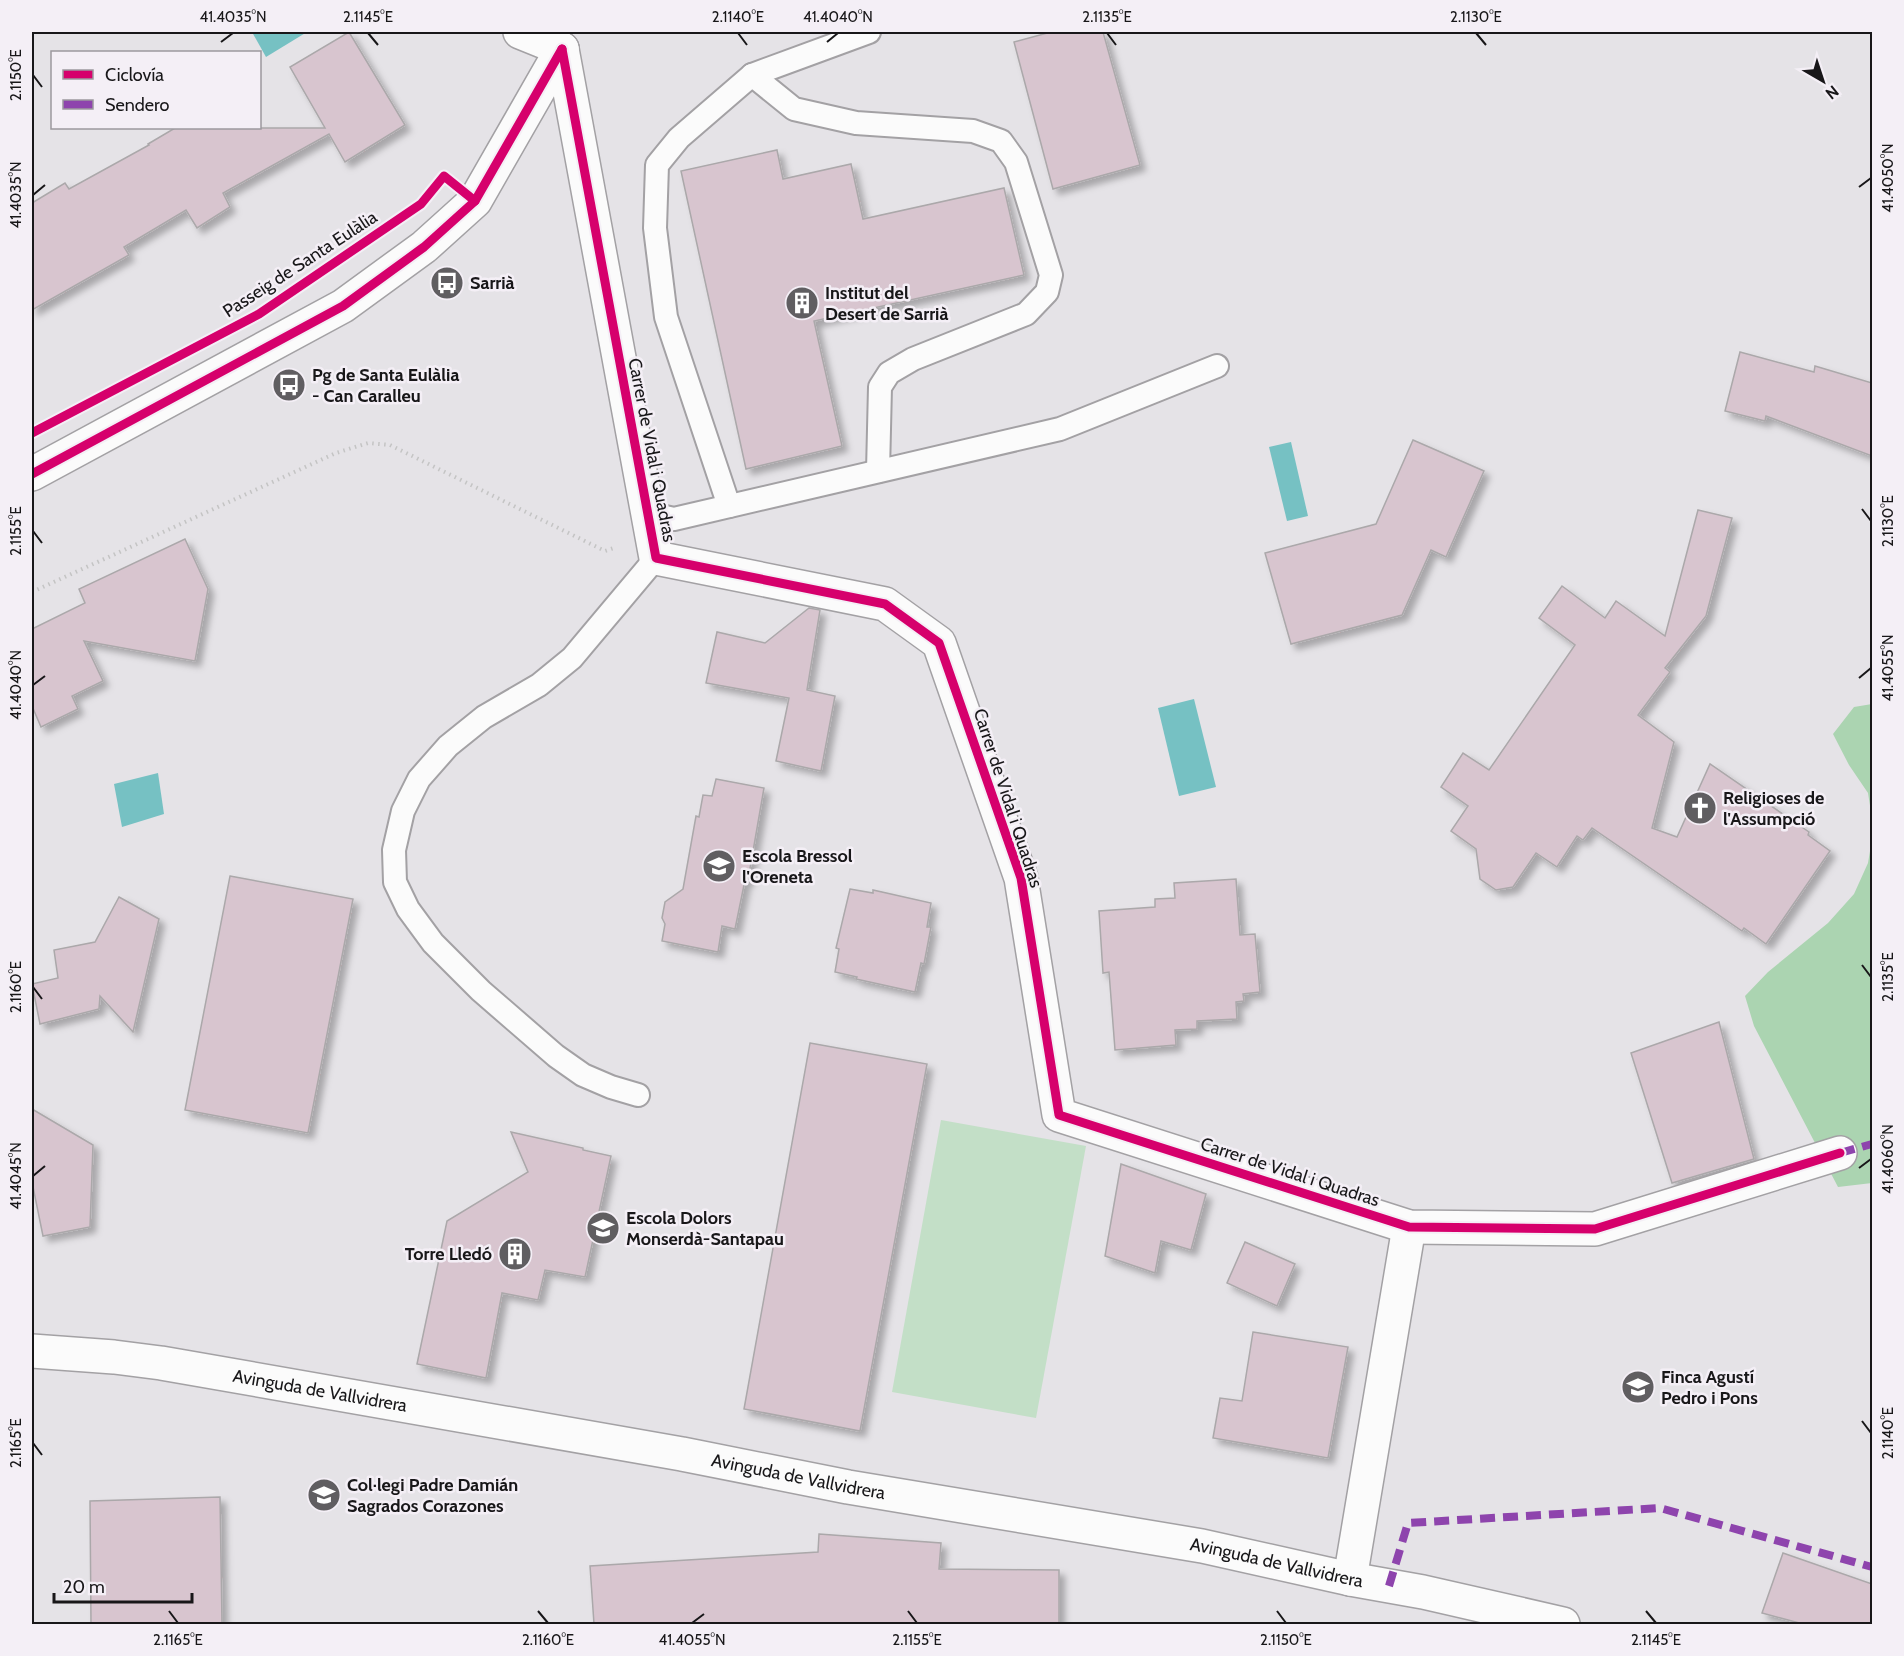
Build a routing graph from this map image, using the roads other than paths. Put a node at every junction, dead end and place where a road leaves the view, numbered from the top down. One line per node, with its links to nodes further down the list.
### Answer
1 (520, 32): 3 (street)
2 (869, 32): 4 (lane)
3 (562, 49): 7 (street); 9 (street, Carrer de Vidal i Quadras)
4 (752, 75): 6 (lane); 8 (lane)
5 (1217, 366): 6 (lane)
6 (878, 471): 8 (lane)
7 (32, 474)
8 (729, 506): 9 (lane)
9 (651, 534): 10 (lane); 12 (street, Carrer de Vidal i Quadras)
10 (638, 1095)
11 (1840, 1153): 12 (street, Carrer de Vidal i Quadras)
12 (1409, 1227): 14 (street)
13 (32, 1351): 14 (street, Avinguda de Vallvidrera)
14 (1350, 1579): 15 (street, Avinguda de Vallvidrera)
15 (1563, 1624)

